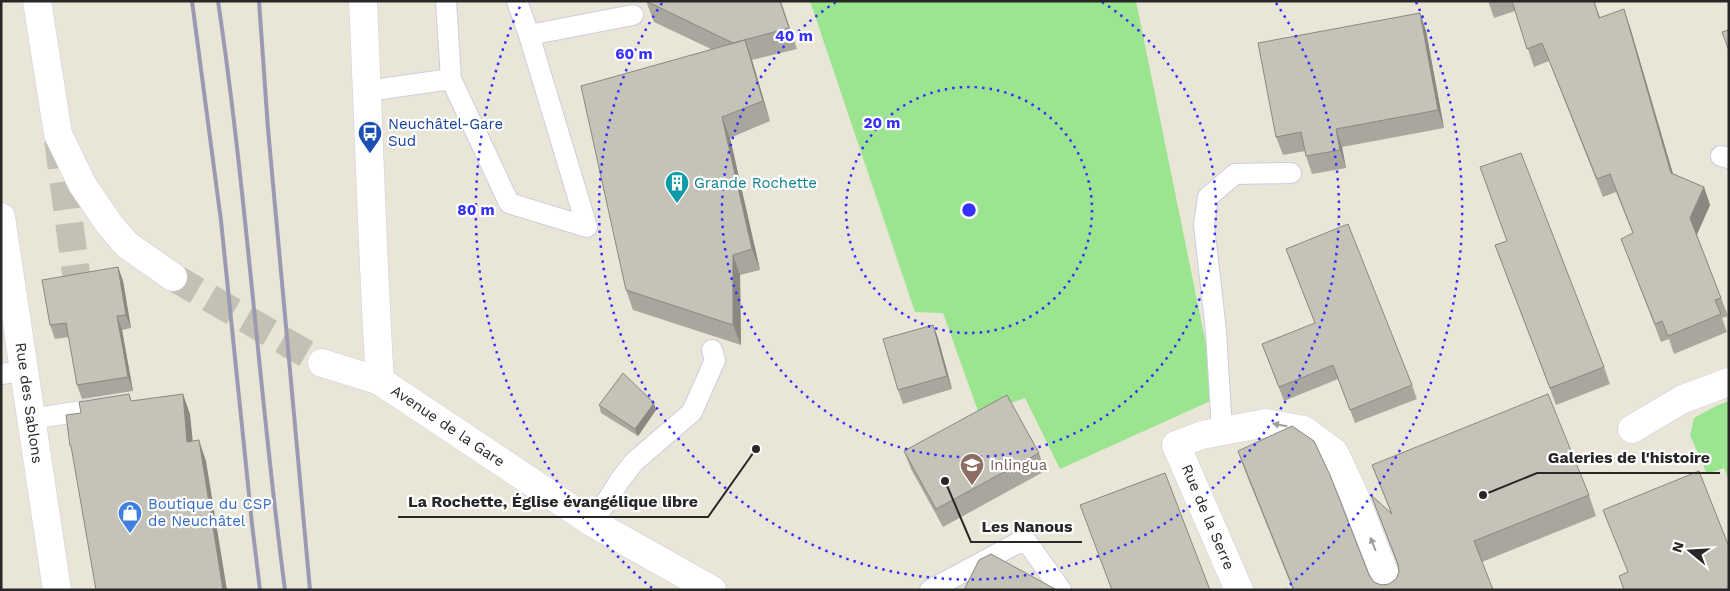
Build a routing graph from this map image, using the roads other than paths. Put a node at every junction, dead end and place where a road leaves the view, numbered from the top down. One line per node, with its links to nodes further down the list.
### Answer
1 (37, 1): 11 (main road)
2 (363, 1): 8 (main road, Avenue de la Gare)
3 (446, 1): 7 (lane)
4 (517, 1): 6 (lane)
5 (633, 15): 6 (lane)
6 (529, 35): 7 (lane)
7 (451, 79): 8 (lane)
8 (367, 91): 15 (main road, Avenue de la Gare)
9 (1291, 172): 20 (lane)
10 (1, 217): 14 (main road, Rue des Sablons)
11 (173, 278)
12 (712, 350): 21 (lane)
13 (322, 363): 15 (main road)
14 (12, 372): 18 (main road, Rue des Sablons)
15 (380, 381): 21 (main road, Avenue de la Gare)
16 (1729, 382): 19 (main road)
17 (126, 404): 18 (lane)
18 (31, 418): 22 (main road, Rue des Sablons)
19 (1632, 429)
20 (1222, 431): 26 (main road, Rue de la Serre); 27 (main road, one-way to 20)
21 (593, 523): 23 (main road, Avenue de la Gare)
22 (57, 590)
23 (712, 590)
24 (930, 590): 25 (lane)
25 (1061, 590)
26 (1239, 590)
27 (1391, 590)

